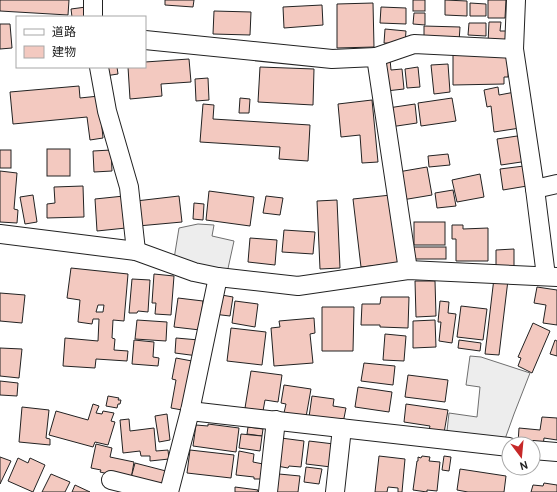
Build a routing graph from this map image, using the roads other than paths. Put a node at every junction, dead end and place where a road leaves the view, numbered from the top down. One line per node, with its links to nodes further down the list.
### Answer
1 (93, 0): 3 (street)
2 (516, 0): 5 (street)
3 (93, 16)
4 (146, 40): 6 (street)
5 (514, 49): 6 (street); 9 (street)
6 (376, 57): 12 (street)
7 (99, 68): 11 (street)
8 (557, 184): 9 (street)
9 (535, 189): 13 (street)
10 (0, 234): 11 (street)
11 (136, 252): 14 (street)
12 (408, 270): 13 (street); 14 (street)
13 (551, 276)
14 (218, 277): 15 (street)
15 (190, 411): 16 (street); 23 (street)
16 (276, 420): 17 (street); 24 (street)
17 (342, 428): 18 (street); 25 (street)
18 (501, 446)
19 (541, 451): 20 (street)
20 (557, 452)
21 (111, 480): 22 (street)
22 (158, 492)
23 (169, 492)
24 (268, 492)
25 (335, 492)

